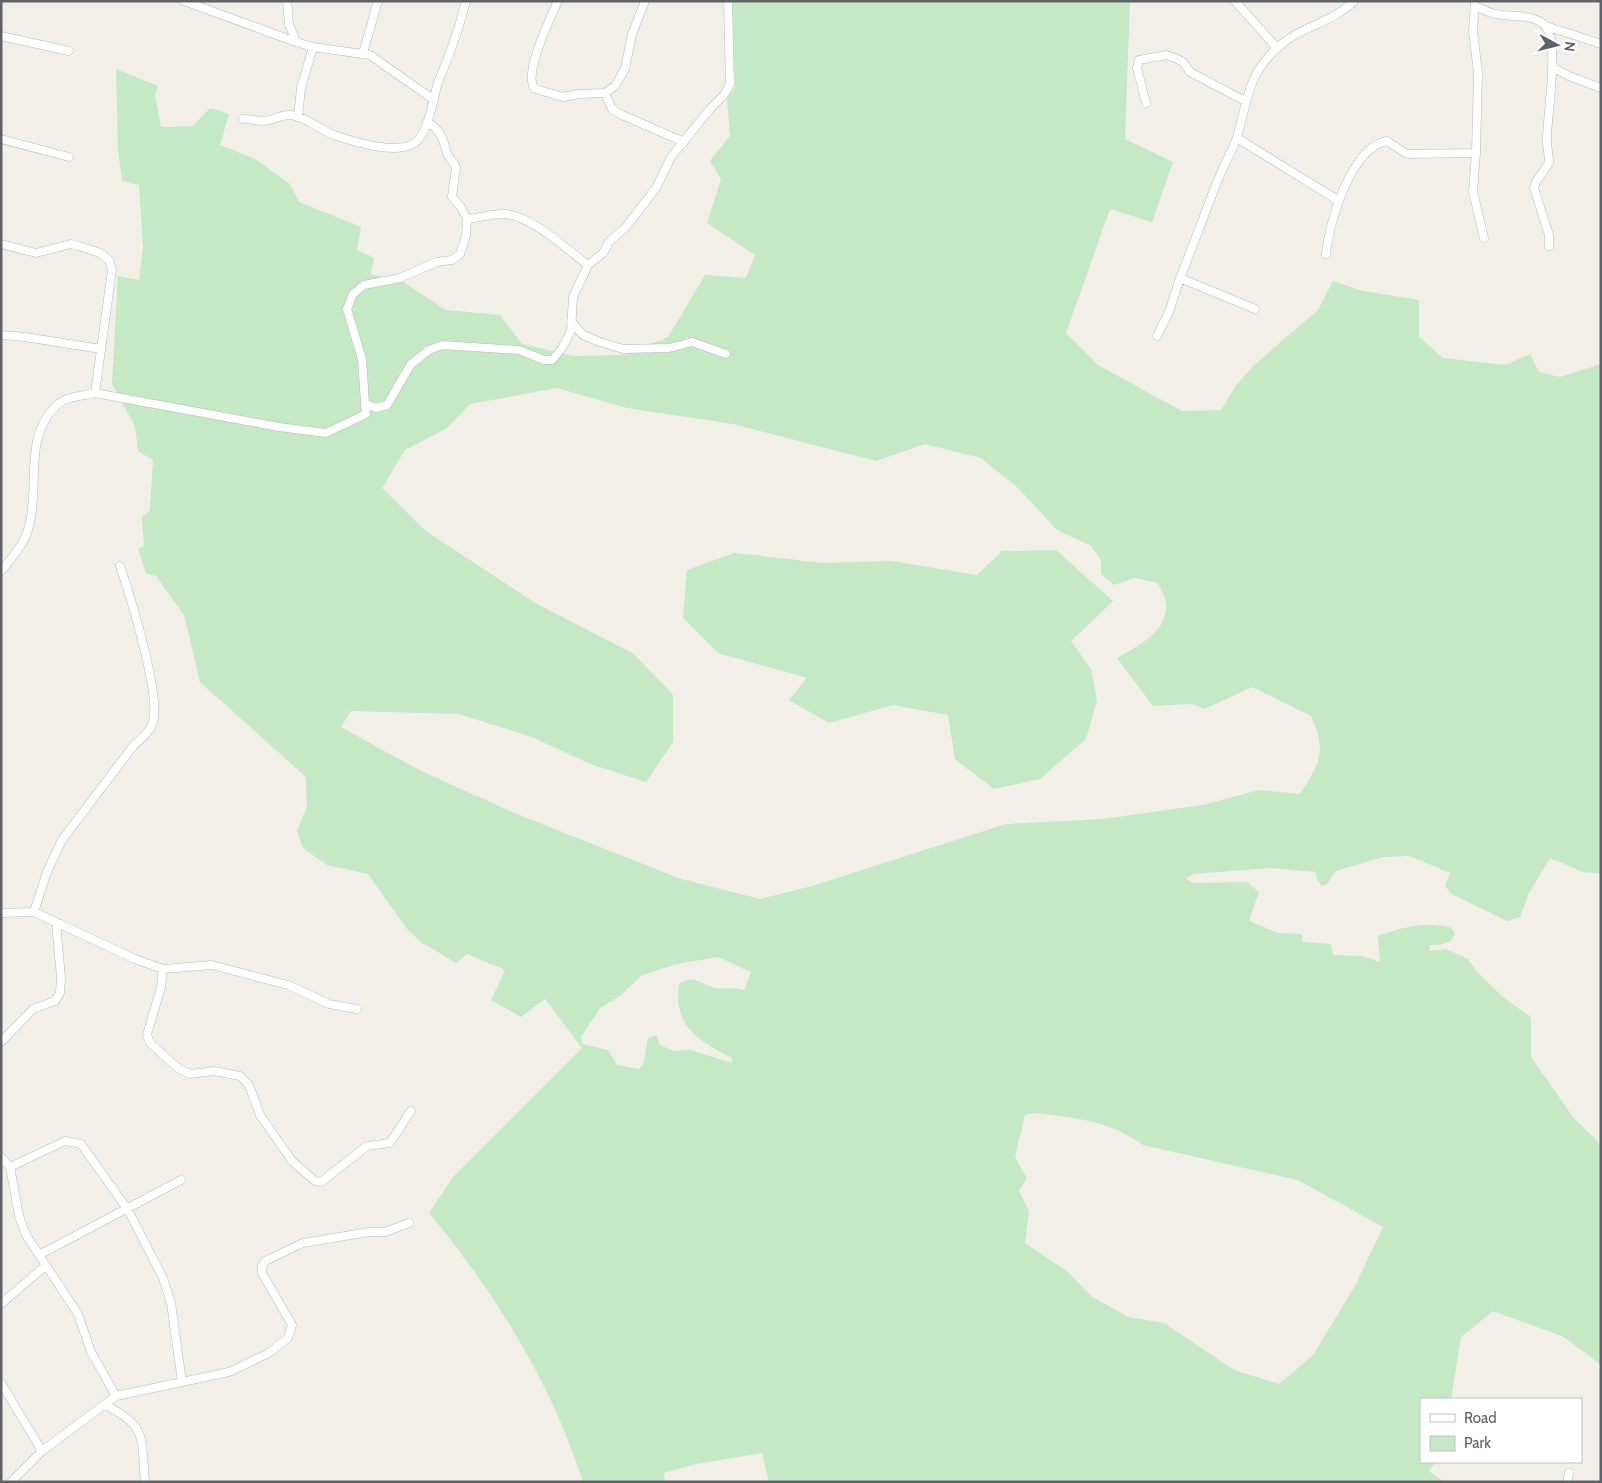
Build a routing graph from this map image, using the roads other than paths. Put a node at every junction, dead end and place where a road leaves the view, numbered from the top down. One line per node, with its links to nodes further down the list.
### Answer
1 (184, 1): 13 (street)
2 (287, 1): 13 (street)
3 (378, 1): 18 (street)
4 (466, 1): 22 (street)
5 (558, 1): 21 (street)
6 (645, 1): 21 (street)
7 (728, 1): 30 (street)
8 (1234, 1): 16 (street)
9 (1354, 1): 16 (street)
10 (1475, 4): 11 (street); 31 (street)
11 (1546, 26): 14 (street); 19 (street)
12 (1, 36): 17 (street)
13 (296, 42): 15 (street)
14 (1601, 44)
15 (313, 47): 18 (street); 25 (street)
16 (1277, 48): 23 (street)
17 (69, 51)
18 (363, 53): 22 (street)
19 (1552, 67): 20 (street); 37 (street)
20 (1601, 88)
21 (605, 94): 30 (street)
22 (434, 100): 27 (street)
23 (1245, 101): 24 (street); 28 (street)
24 (1146, 103)
25 (298, 117): 26 (street); 27 (street)
26 (242, 119)
27 (427, 122): 34 (street)
28 (1237, 138): 33 (street); 40 (street)
29 (1, 139): 32 (street)
30 (684, 142): 39 (street)
31 (1476, 152): 33 (street); 35 (street)
32 (70, 157)
33 (1339, 202): 38 (street)
34 (467, 219): 39 (street); 48 (street)
35 (1484, 238)
36 (1, 244): 45 (street)
37 (1549, 246)
38 (1326, 254)
39 (588, 265): 42 (street)
40 (1180, 278): 41 (street); 44 (street)
41 (1255, 310)
42 (571, 320): 46 (street); 48 (street)
43 (1, 335): 45 (street)
44 (1157, 336)
45 (101, 349): 47 (street)
46 (726, 354)
47 (95, 393): 48 (street); 50 (street)
48 (365, 402)
49 (120, 566): 51 (street)
50 (1, 572)
51 (34, 912): 52 (street); 53 (street)
52 (1, 913)
53 (56, 922): 54 (street); 56 (street)
54 (163, 969): 55 (street); 57 (street)
55 (357, 1009)
56 (1, 1042)
57 (411, 1111)
58 (1, 1157): 59 (street)
59 (10, 1167): 61 (street); 63 (street)
60 (181, 1180): 61 (street)
61 (128, 1210): 63 (street); 67 (street)
62 (409, 1223): 67 (street)
63 (39, 1255): 64 (street)
64 (46, 1266): 65 (street); 68 (street)
65 (1, 1304)
66 (1, 1382): 70 (street)
67 (182, 1382): 68 (street)
68 (116, 1396): 69 (street)
69 (105, 1405): 70 (street); 73 (street)
70 (42, 1451): 72 (street)
71 (1570, 1473): 74 (street)
72 (11, 1482)
73 (145, 1482)
74 (1566, 1482)

